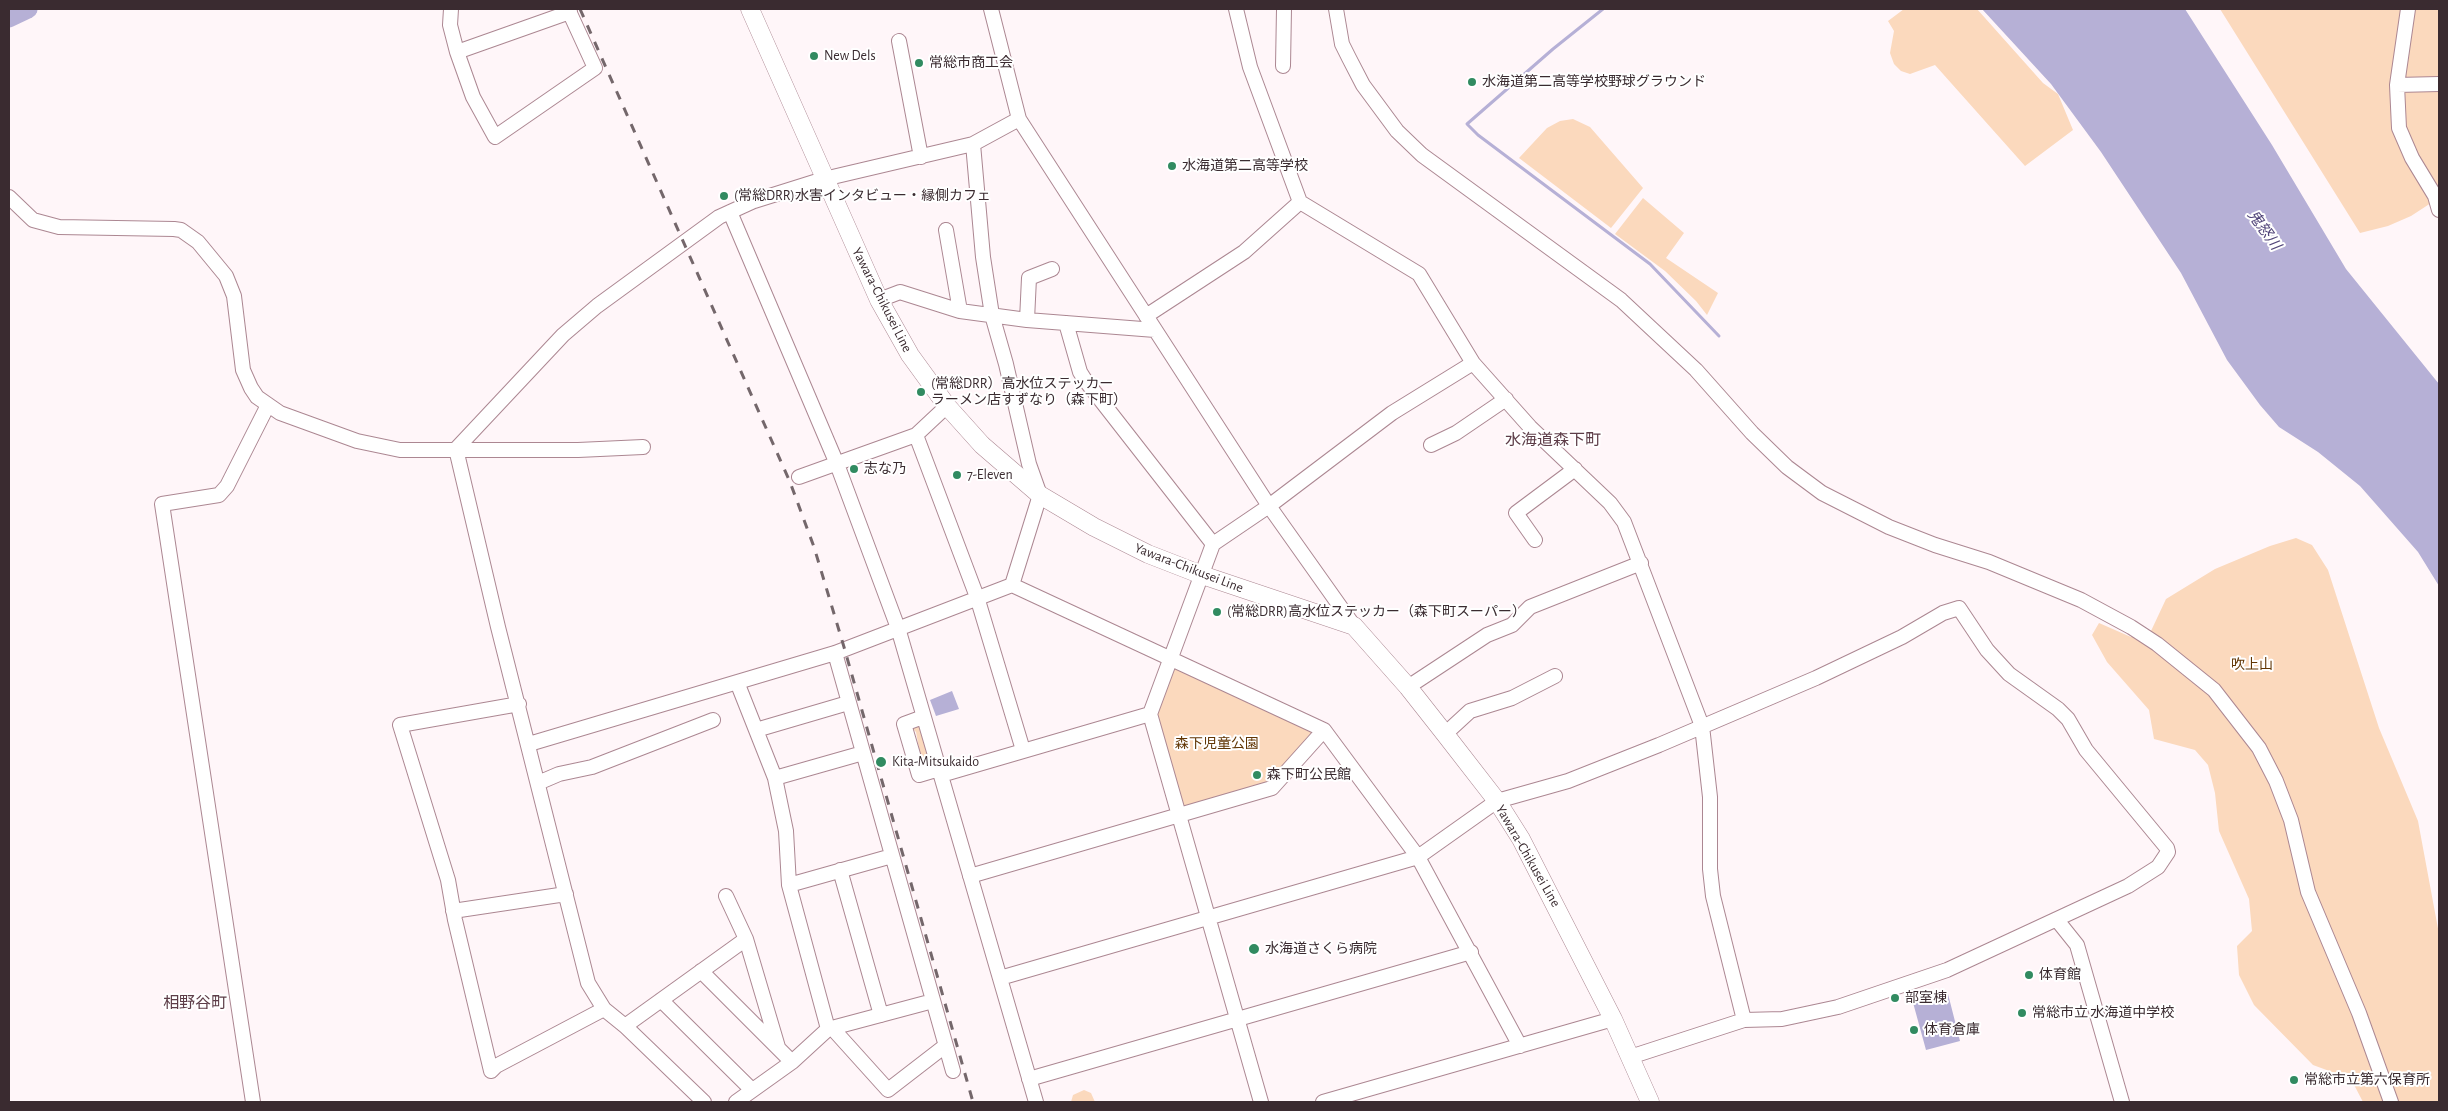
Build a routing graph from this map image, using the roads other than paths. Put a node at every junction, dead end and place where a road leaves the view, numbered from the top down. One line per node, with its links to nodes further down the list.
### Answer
1 (451, 9): 10 (street)
2 (750, 9): 17 (main road, Yawara-Chikusei Line)
3 (991, 9): 14 (street)
4 (1236, 9): 20 (street)
5 (1284, 9): 11 (street)
6 (1336, 9): 115 (street)
7 (2408, 9): 13 (street)
8 (569, 11): 10 (street); 10 (street)
9 (899, 41): 16 (street)
10 (457, 52)
11 (1282, 66)
12 (2439, 84): 13 (street)
13 (2397, 85): 18 (street)
14 (1019, 119): 15 (street); 28 (street)
15 (973, 144): 16 (street); 27 (street)
16 (921, 157): 17 (street)
17 (824, 179): 22 (street); 25 (main road, Yawara-Chikusei Line)
18 (2437, 196): 21 (street)
19 (9, 197): 34 (street)
20 (1300, 202): 28 (street); 32 (street)
21 (2439, 210)
22 (730, 212): 39 (street); 40 (street)
23 (946, 230): 26 (street)
24 (1052, 269): 29 (street)
25 (879, 300): 26 (street); 35 (main road, Yawara-Chikusei Line)
26 (960, 311): 27 (street)
27 (992, 315): 29 (street); 43 (street)
28 (1146, 316): 31 (street)
29 (1027, 320): 30 (street)
30 (1066, 323): 31 (street); 46 (street)
31 (1155, 330): 44 (street)
32 (1473, 363): 33 (street); 44 (street)
33 (1506, 400): 37 (street); 41 (street)
34 (268, 406): 39 (street); 107 (street)
35 (947, 406): 36 (street); 43 (main road, Yawara-Chikusei Line)
36 (916, 435): 40 (street); 50 (street)
37 (1431, 445)
38 (643, 447): 39 (street)
39 (456, 449): 59 (street)
40 (837, 464): 42 (street); 52 (street)
41 (1575, 469): 45 (street); 47 (street)
42 (800, 477)
43 (1040, 495): 48 (main road, Yawara-Chikusei Line); 49 (street)
44 (1269, 506): 46 (street); 51 (street)
45 (1535, 540)
46 (1213, 544): 48 (street)
47 (1642, 563): 57 (street); 63 (street)
48 (1202, 575): 51 (main road, Yawara-Chikusei Line); 54 (street)
49 (1012, 585): 50 (street); 54 (street)
50 (977, 597): 52 (street); 68 (street)
51 (1354, 626): 57 (main road, Yawara-Chikusei Line)
52 (898, 628): 53 (street); 61 (street)
53 (835, 653): 56 (street); 58 (street)
54 (1168, 659): 60 (street); 65 (street)
55 (1555, 676): 66 (street)
56 (737, 682): 64 (street); 67 (street)
57 (1408, 687): 66 (main road, Yawara-Chikusei Line)
58 (848, 703): 64 (street); 69 (street)
59 (519, 704): 67 (street); 82 (street)
60 (1150, 714): 68 (street); 74 (street)
61 (923, 717): 70 (street); 70 (street)
62 (713, 720): 72 (street)
63 (1702, 726): 73 (street); 84 (street); 95 (street)
64 (756, 730): 71 (street)
65 (1324, 730): 74 (street); 76 (street)
66 (1445, 734): 73 (main road, Yawara-Chikusei Line)
67 (530, 744): 72 (street)
68 (1023, 750): 70 (street)
69 (863, 753): 71 (street); 75 (street)
70 (940, 772): 78 (street)
71 (775, 778): 79 (street)
72 (538, 783): 80 (street)
73 (1497, 802): 76 (street); 94 (main road, Yawara-Chikusei Line)
74 (1178, 815): 78 (street); 83 (street)
75 (892, 856): 77 (street); 90 (street)
76 (1418, 857): 83 (street); 86 (street)
77 (840, 870): 79 (street); 92 (street)
78 (970, 876): 88 (street)
79 (789, 885): 97 (street)
80 (566, 894): 82 (street); 91 (street)
81 (726, 896): 85 (street)
82 (453, 911): 91 (street)
83 (1208, 918): 88 (street); 93 (street)
84 (2057, 920): 95 (street); 114 (street)
85 (746, 939): 87 (street); 100 (street)
86 (1471, 952): 93 (street); 99 (street)
87 (701, 972): 89 (street); 100 (street)
88 (1000, 978): 104 (street)
89 (662, 1000): 96 (street); 105 (street)
90 (933, 1001): 92 (street); 98 (street)
91 (604, 1008): 96 (street)
92 (881, 1015): 97 (street)
93 (1238, 1018): 104 (street); 111 (street)
94 (1613, 1019): 99 (street); 101 (main road, Yawara-Chikusei Line)
95 (1744, 1020): 101 (street)
96 (625, 1026): 108 (street)
97 (831, 1029): 98 (street); 102 (street)
98 (946, 1046): 103 (street)
99 (1520, 1046): 106 (street)
100 (778, 1047): 102 (street)
101 (1630, 1057): 113 (main road, Yawara-Chikusei Line)
102 (792, 1062): 105 (street)
103 (953, 1071)
104 (1029, 1079): 110 (street)
105 (752, 1090): 109 (street)
106 (1345, 1099): 112 (street)
107 (253, 1102)
108 (704, 1102)
109 (736, 1102)
110 (1036, 1102)
111 (1261, 1102)
112 (1323, 1102)
113 (1650, 1102)
114 (2122, 1102)
115 (2391, 1102)

